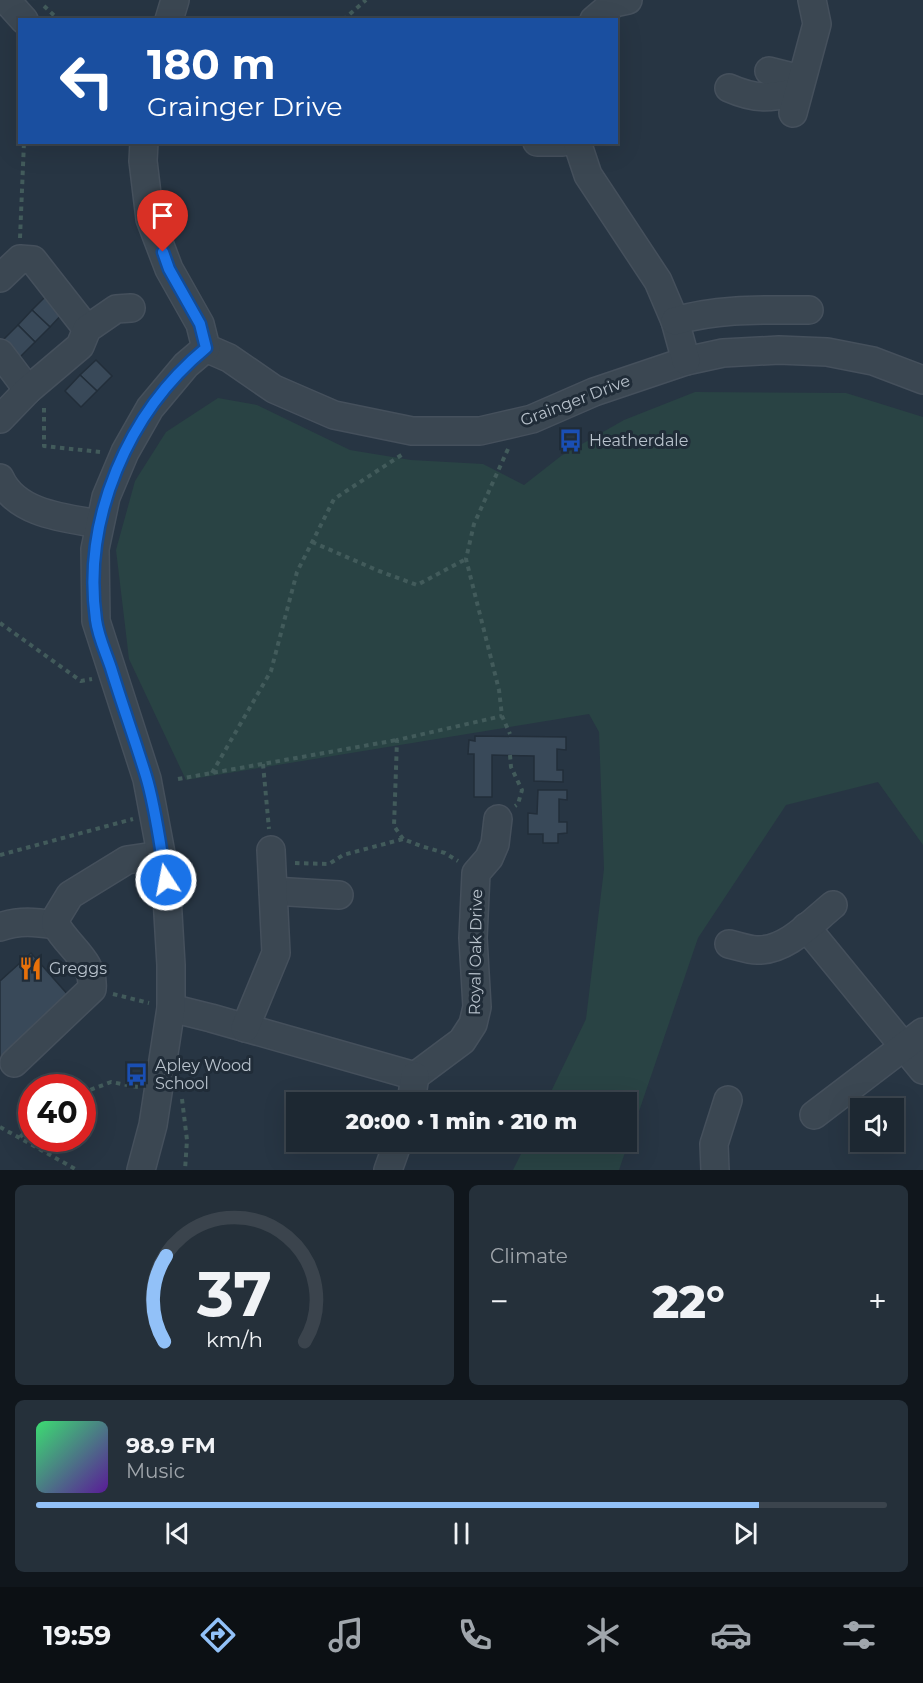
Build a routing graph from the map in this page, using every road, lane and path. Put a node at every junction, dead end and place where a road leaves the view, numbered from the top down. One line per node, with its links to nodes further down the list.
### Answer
1 (6, 0): 7 (street)
2 (176, 0): 8 (street)
3 (366, 0): 9 (path)
4 (628, 0): 6 (street)
5 (812, 0): 12 (street)
6 (592, 12)
7 (22, 18)
8 (170, 18)
9 (346, 18)
10 (769, 71): 12 (street)
11 (729, 88): 12 (street)
12 (797, 95)
13 (24, 144): 16 (path)
14 (144, 144): 22 (street)
15 (578, 144): 20 (street)
16 (20, 260): 17 (street); 21 (street)
17 (0, 278)
18 (131, 308): 21 (street)
19 (809, 310): 20 (street)
20 (675, 321): 24 (street)
21 (87, 329): 26 (street)
22 (206, 348): 29 (street, Grainger Drive); 30 (street)
23 (0, 353): 26 (street)
24 (686, 361): 25 (street, Grainger Drive); 28 (street, Grainger Drive)
25 (923, 380)
26 (33, 386): 27 (street); 30 (path)
27 (0, 419)
28 (509, 424): 29 (street, Grainger Drive); 34 (path)
29 (412, 431): 33 (path)
30 (120, 463): 32 (street)
31 (0, 478): 32 (street)
32 (99, 524): 36 (street)
33 (312, 542): 34 (path); 42 (path)
34 (466, 560): 37 (path)
35 (0, 623): 36 (path)
36 (113, 676): 44 (street)
37 (502, 716): 38 (path); 39 (path)
38 (510, 734)
39 (397, 740): 41 (path); 46 (path)
40 (510, 755): 45 (path)
41 (263, 764): 42 (path); 49 (path)
42 (212, 773): 43 (path)
43 (178, 779)
44 (153, 813): 47 (path); 48 (street)
45 (498, 819): 50 (street)
46 (403, 839): 49 (path); 50 (path)
47 (0, 855)
48 (161, 855): 54 (street); 59 (street)
49 (271, 857): 51 (street)
50 (476, 873): 66 (street, Royal Oak Drive)
51 (273, 891): 52 (street); 60 (street)
52 (339, 895)
53 (832, 905): 56 (street)
54 (56, 925): 55 (street); 58 (street)
55 (0, 927)
56 (799, 933): 57 (street); 61 (street)
57 (729, 944)
58 (92, 989): 59 (path); 62 (street)
59 (171, 1008): 60 (street, Royal Oak Drive); 64 (street)
60 (245, 1028): 66 (street, Royal Oak Drive)
61 (913, 1039): 63 (street); 68 (street)
62 (14, 1063)
63 (923, 1070)
64 (160, 1084): 65 (path); 74 (street); 75 (path)
65 (96, 1088)
66 (413, 1089)
67 (728, 1100): 77 (street)
68 (814, 1115)
69 (0, 1127): 70 (path)
70 (18, 1136)
71 (46, 1152): 73 (path)
72 (394, 1152): 76 (street)
73 (77, 1170)
74 (141, 1170)
75 (185, 1170)
76 (388, 1170)
77 (716, 1170)

